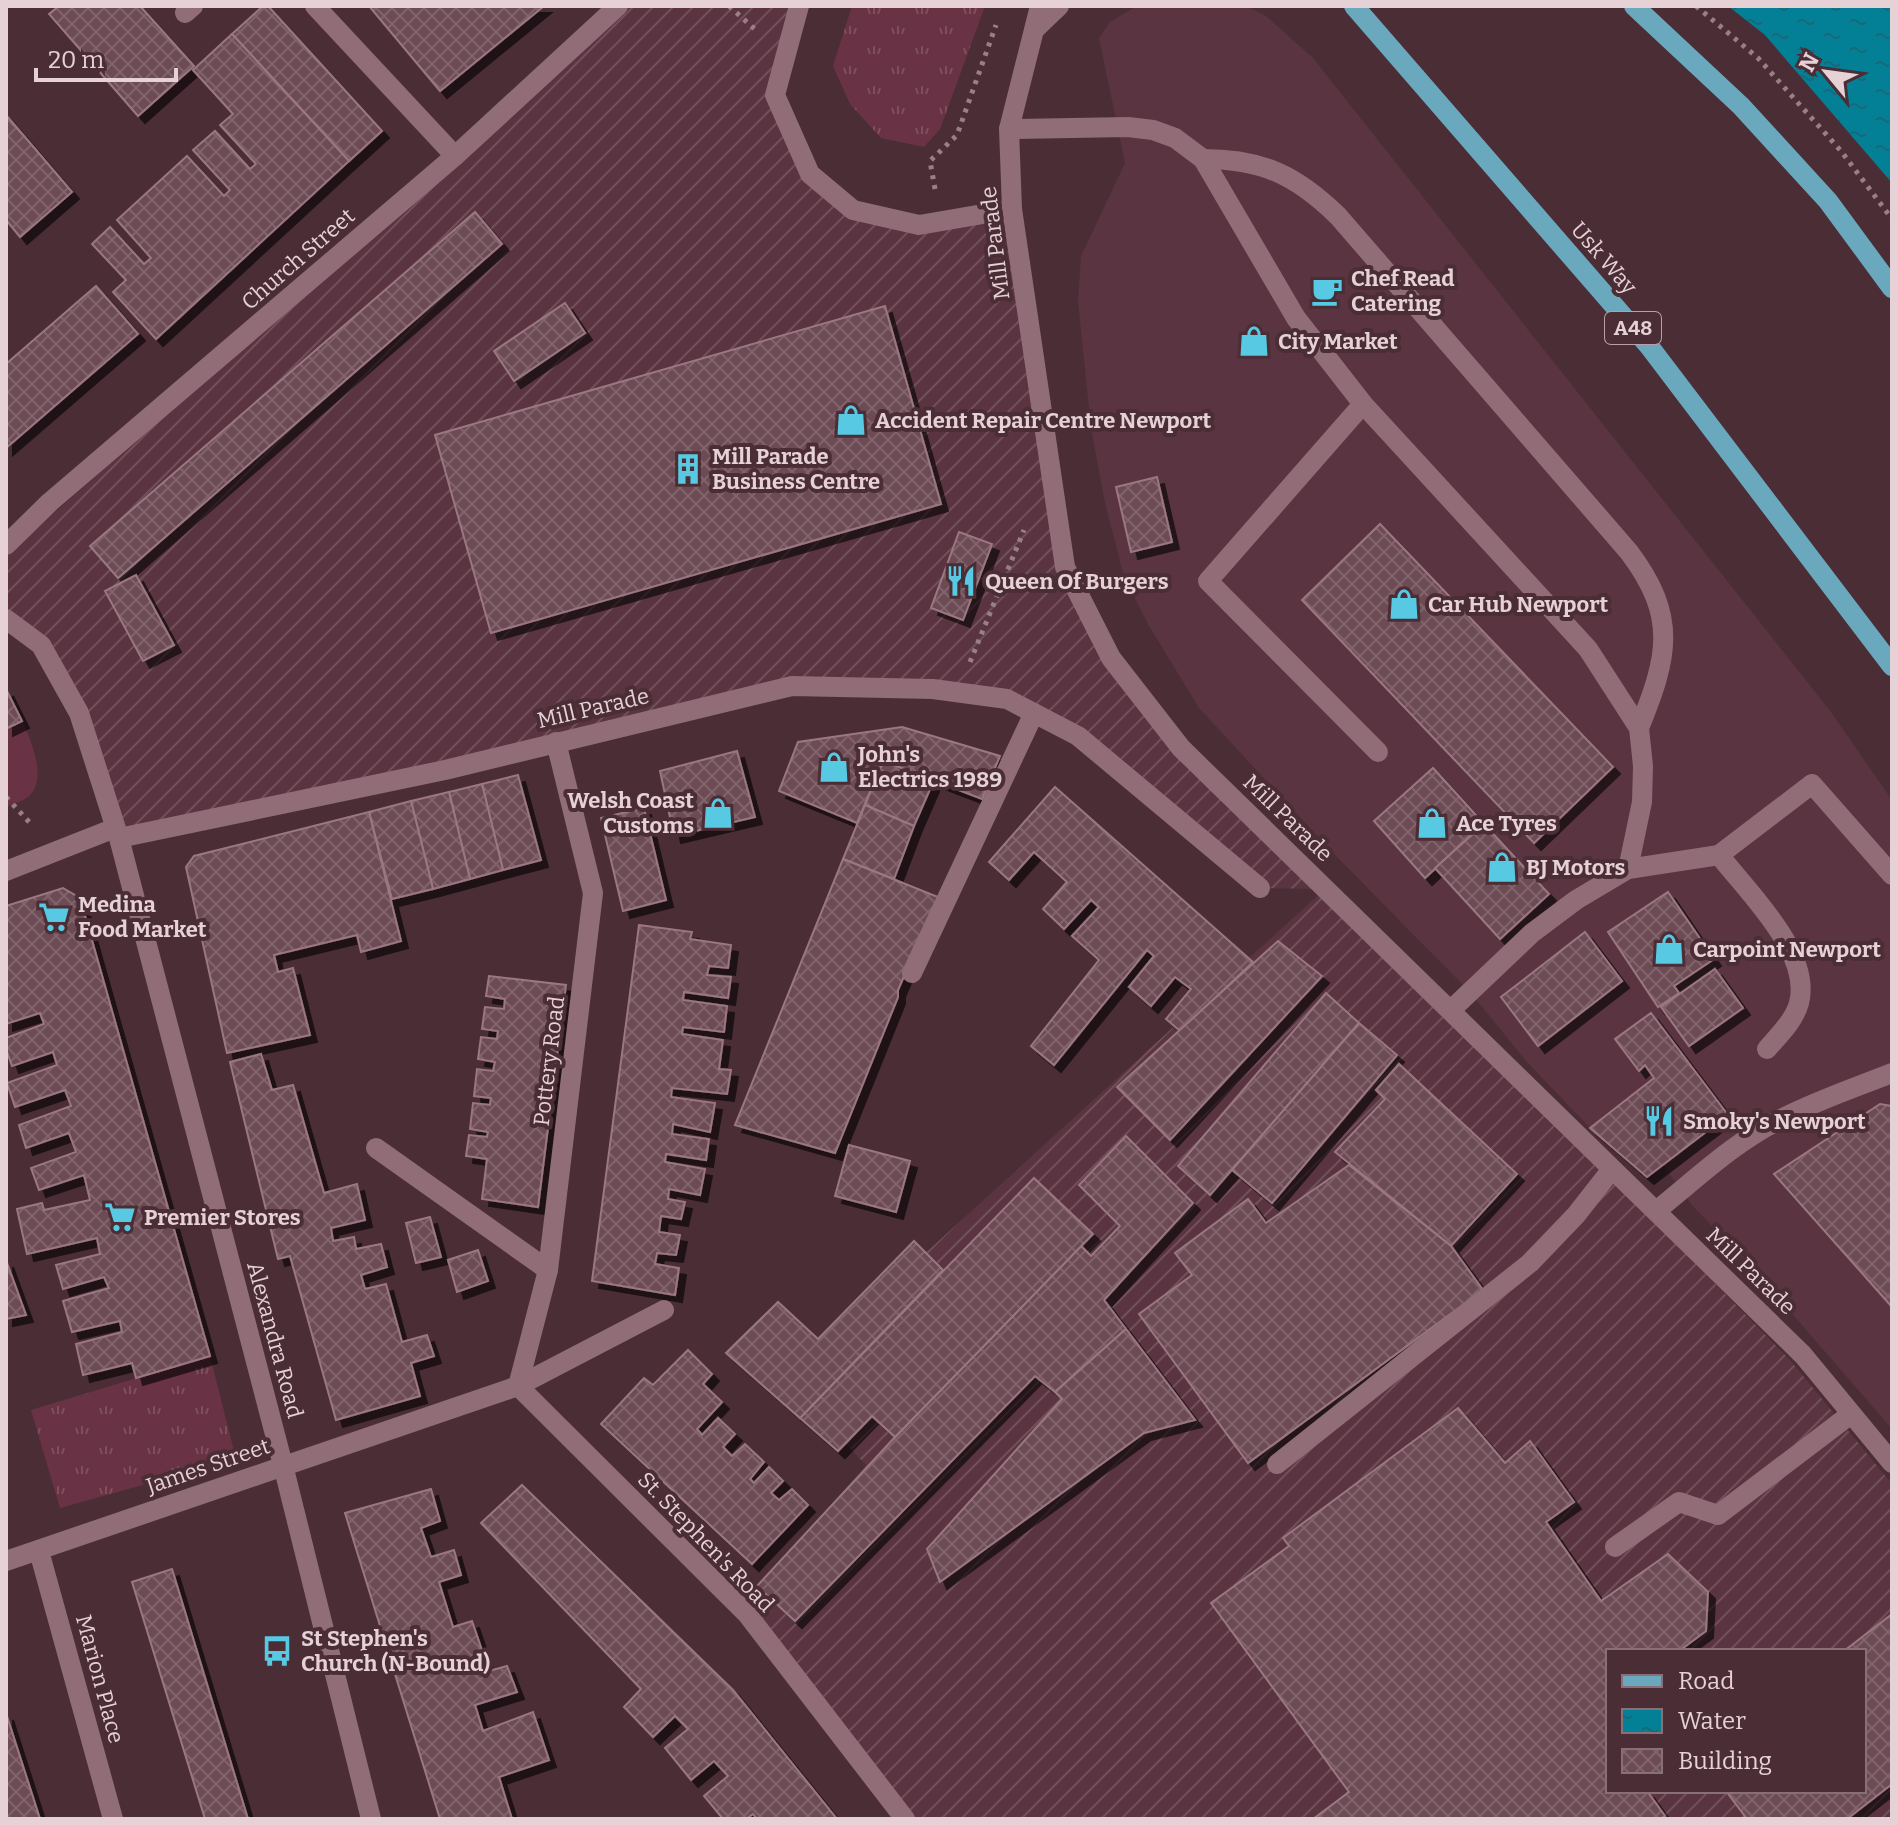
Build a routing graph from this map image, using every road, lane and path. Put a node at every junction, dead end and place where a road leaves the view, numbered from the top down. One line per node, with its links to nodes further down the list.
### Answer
1 (315, 6): 12 (street)
2 (618, 6): 12 (street, Church Street)
3 (799, 6): 16 (street)
4 (1040, 6): 10 (street, Mill Parade)
5 (1059, 6): 10 (street)
6 (1354, 6): 22 (main road, Usk Way / A48)
7 (1634, 6): 17 (main road)
8 (1696, 6): 15 (path)
9 (997, 24): 16 (path)
10 (1032, 32): 11 (street, Mill Parade)
11 (1009, 129): 13 (street); 14 (street, Mill Parade)
12 (455, 156): 20 (street, Church Street)
13 (1203, 159): 18 (street); 25 (street)
14 (1012, 209): 16 (street); 35 (street, Mill Parade)
15 (1892, 219)
16 (940, 221)
17 (1892, 288)
18 (1363, 404): 25 (street); 27 (street)
19 (1027, 523): 23 (path)
20 (6, 545)
21 (6, 619): 28 (street, Alexandra Road)
22 (1892, 666)
23 (957, 692): 24 (street, Mill Parade); 26 (street, Mill Parade)
24 (1034, 713): 33 (street, Mill Parade); 34 (street)
25 (1639, 728): 30 (street)
26 (556, 742): 28 (street, Mill Parade); 41 (street, Pottery Road)
27 (1378, 752)
28 (117, 833): 31 (street, Mill Parade); 47 (street, Alexandra Road)
29 (1719, 855): 30 (street); 32 (street); 36 (street)
30 (1628, 869): 35 (street)
31 (6, 871)
32 (1892, 875)
33 (1260, 888)
34 (912, 973)
35 (1451, 1010): 39 (street, Mill Parade)
36 (1767, 1049)
37 (1892, 1073): 40 (street)
38 (376, 1148): 41 (street)
39 (1612, 1169): 40 (street, Mill Parade); 46 (street)
40 (1656, 1211): 44 (street, Mill Parade)
41 (548, 1270): 43 (street, Pottery Road)
42 (664, 1310): 43 (street, James Street)
43 (518, 1386): 47 (street, James Street); 53 (street, St. Stephen's Road)
44 (1851, 1414): 45 (street, Mill Parade); 48 (street)
45 (1892, 1463)
46 (1277, 1464)
47 (283, 1465): 49 (street, James Street); 52 (street, Alexandra Road)
48 (1615, 1547)
49 (39, 1551): 50 (street, James Street); 51 (street, Marion Place)
50 (6, 1561)
51 (113, 1819)
52 (371, 1819)
53 (905, 1819)

